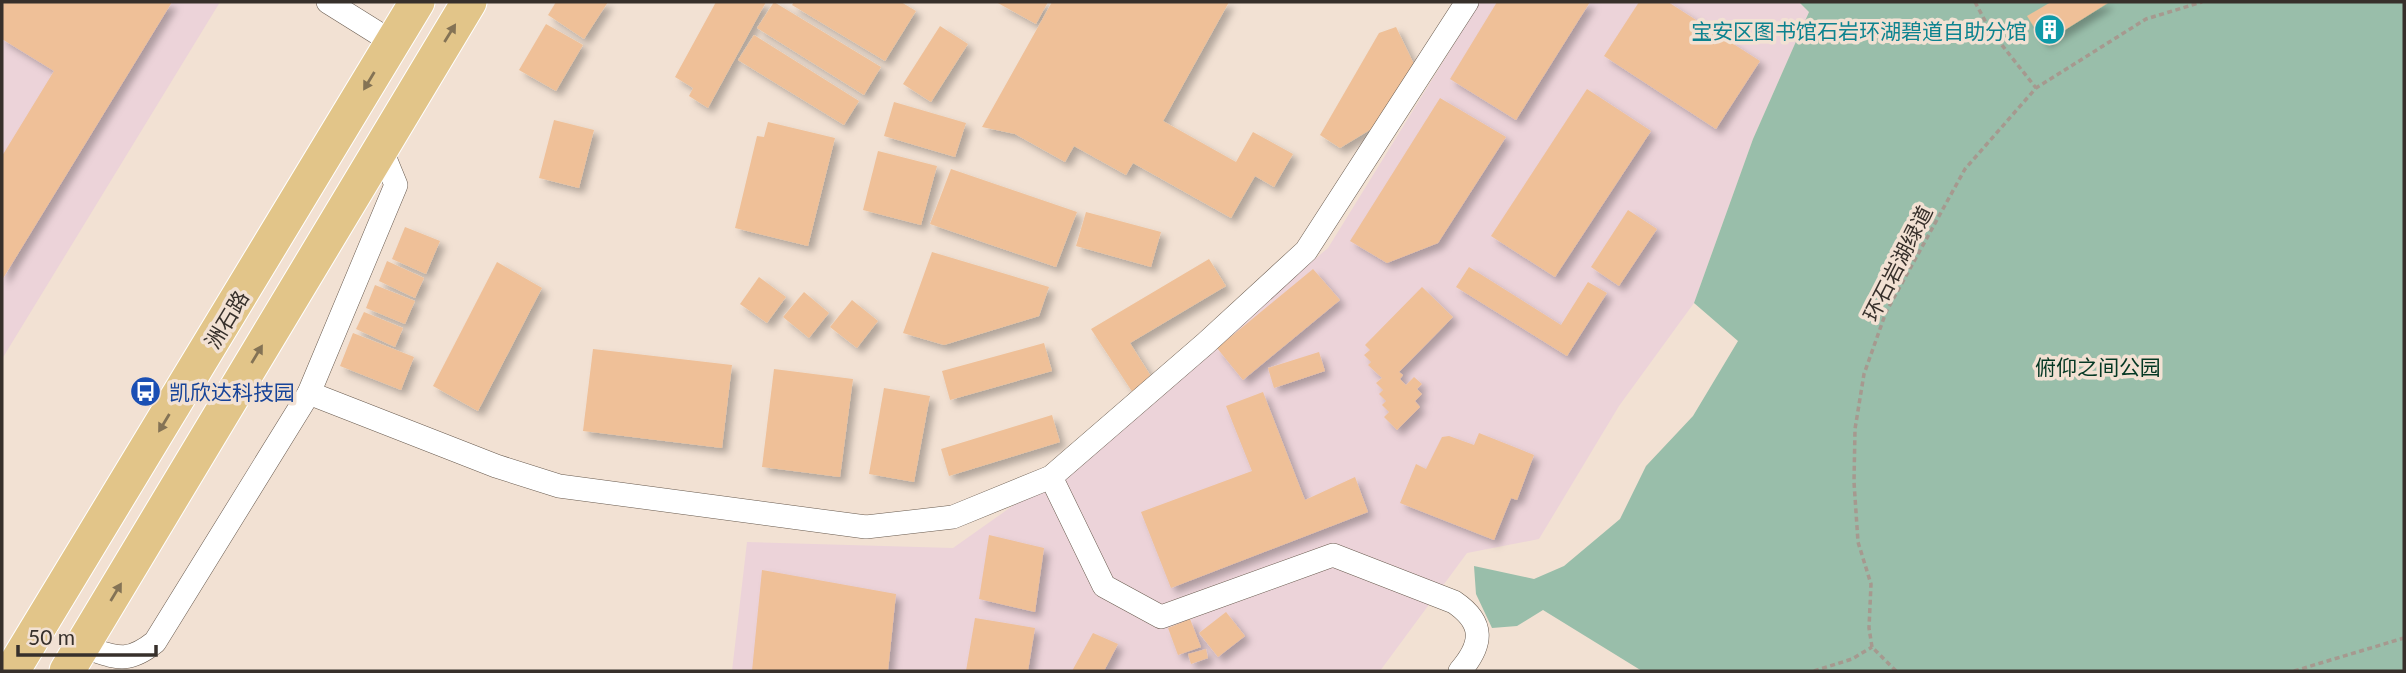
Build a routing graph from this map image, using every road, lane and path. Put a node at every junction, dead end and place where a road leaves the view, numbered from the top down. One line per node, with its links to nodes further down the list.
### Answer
1 (328, 2): 7 (street)
2 (417, 2): 7 (main road, 洲石路)
3 (469, 2): 9 (main road, one-way to 3)
4 (1467, 2): 11 (street)
5 (1975, 2): 8 (path)
6 (2202, 2): 8 (path, 环石岩湖绿道)
7 (392, 42): 15 (main road, 洲石路, one-way to 15)
8 (2036, 88): 13 (path, 环石岩湖绿道)
9 (380, 146): 10 (street); 14 (main road, one-way to 9)
10 (309, 393): 11 (street); 14 (street)
11 (1051, 477): 16 (street)
12 (2404, 638): 19 (path)
13 (1872, 647): 17 (path); 18 (path)
14 (75, 659)
15 (12, 671)
16 (1460, 671)
17 (1814, 671)
18 (1896, 671)
19 (2294, 671)

